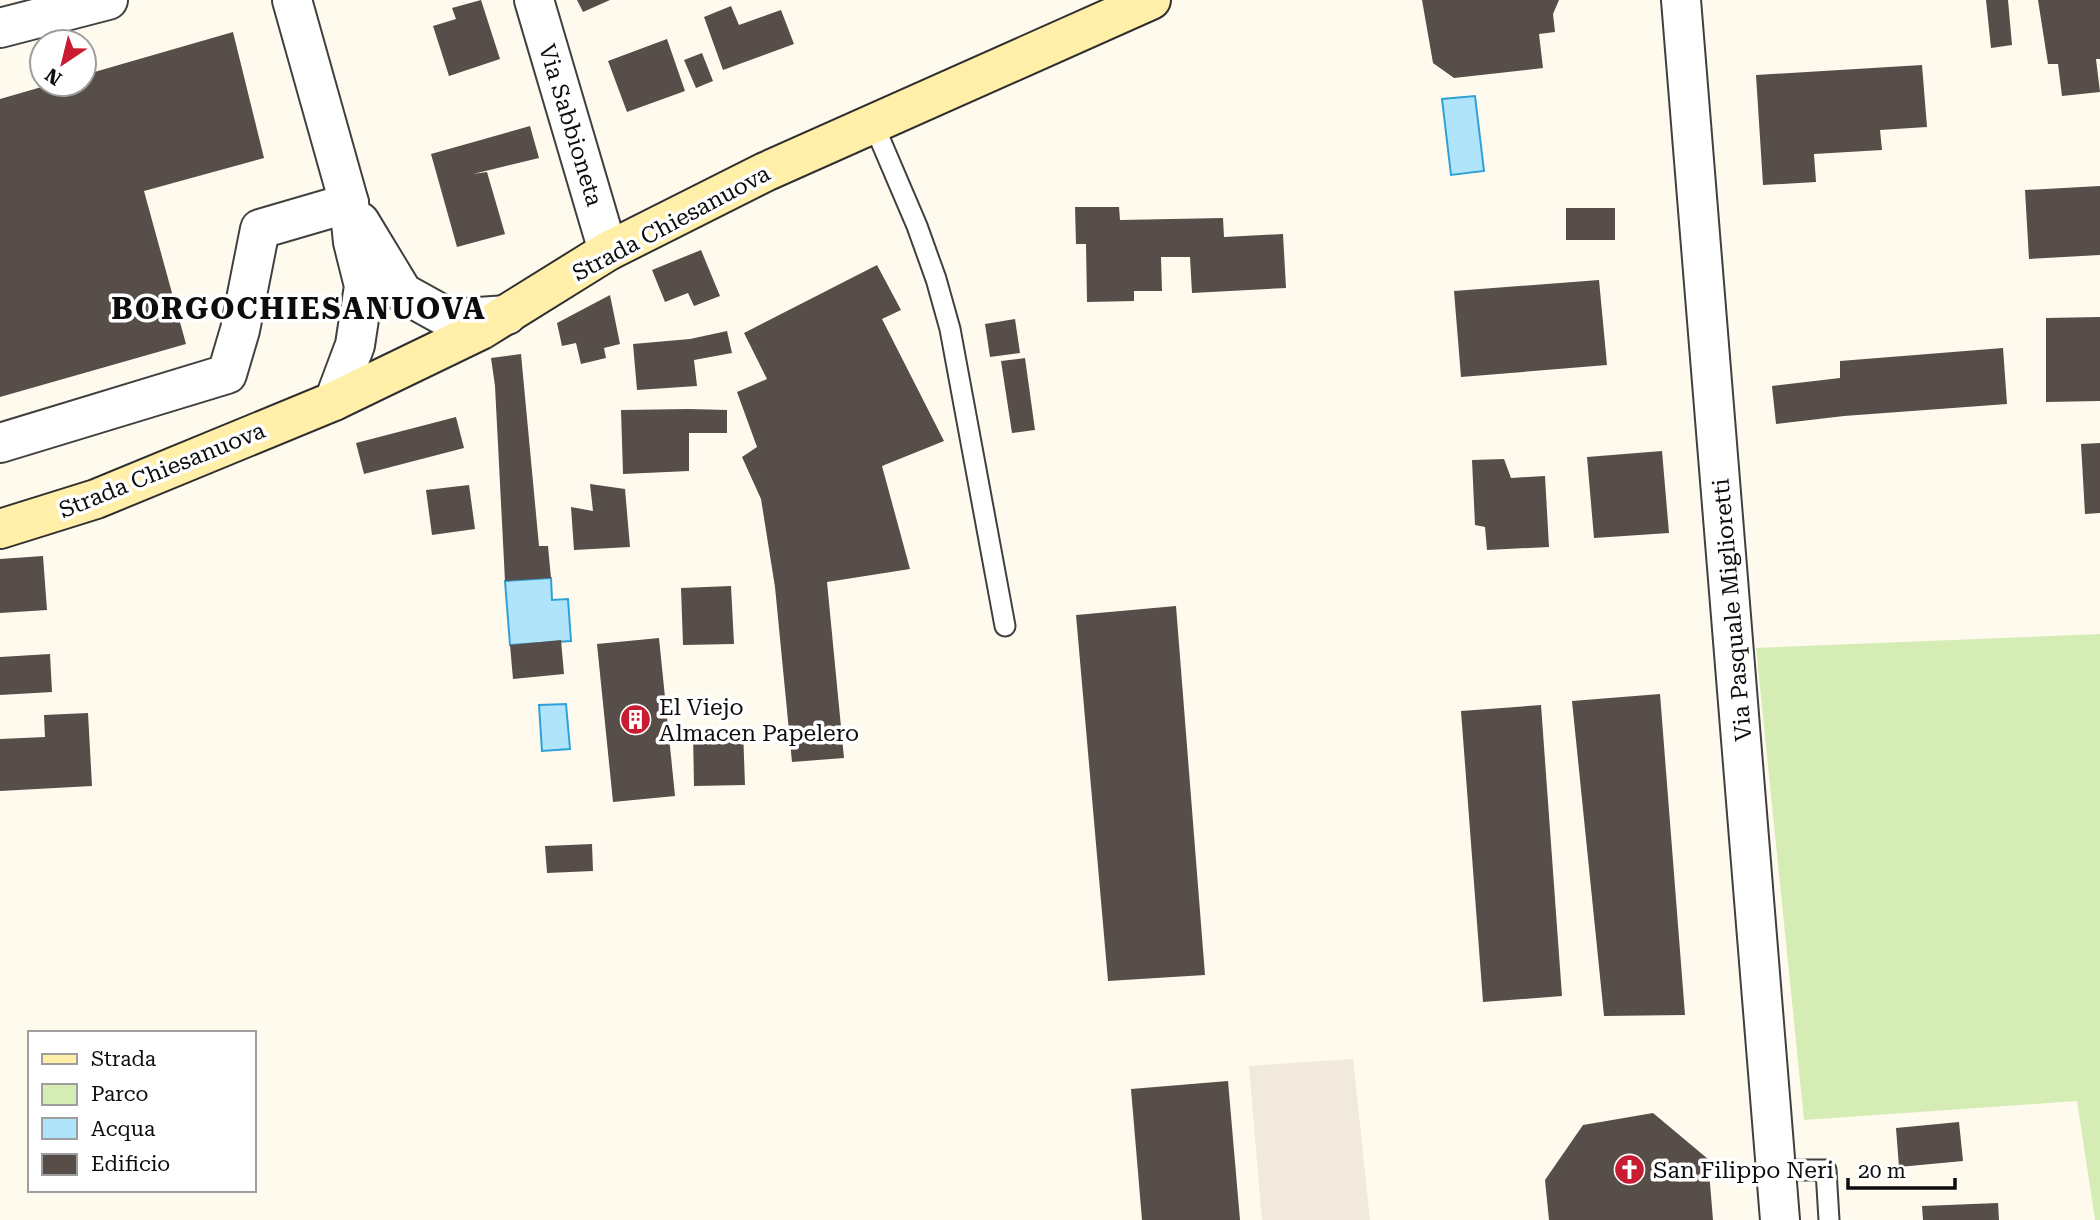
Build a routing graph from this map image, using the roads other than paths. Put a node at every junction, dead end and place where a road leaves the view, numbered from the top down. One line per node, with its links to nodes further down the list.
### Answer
1 (108, 0): 6 (street)
2 (292, 0): 8 (street)
3 (534, 0): 9 (street, Via Sabbioneta)
4 (1151, 0): 7 (main road, Strada Chiesanuova)
5 (1681, 0): 15 (street, Via Pasquale Miglioretti)
6 (0, 28)
7 (873, 123): 9 (main road, Strada Chiesanuova); 14 (lane)
8 (349, 203): 10 (street); 11 (street); 12 (street)
9 (608, 251): 10 (main road, Strada Chiesanuova)
10 (507, 315): 11 (main road, Strada Chiesanuova)
11 (334, 401): 13 (main road, Strada Chiesanuova)
12 (0, 443)
13 (0, 529)
14 (1005, 626)
15 (1777, 1170): 16 (street, Via Pasquale Miglioretti); 17 (lane)
16 (1780, 1220)
17 (1829, 1220)

